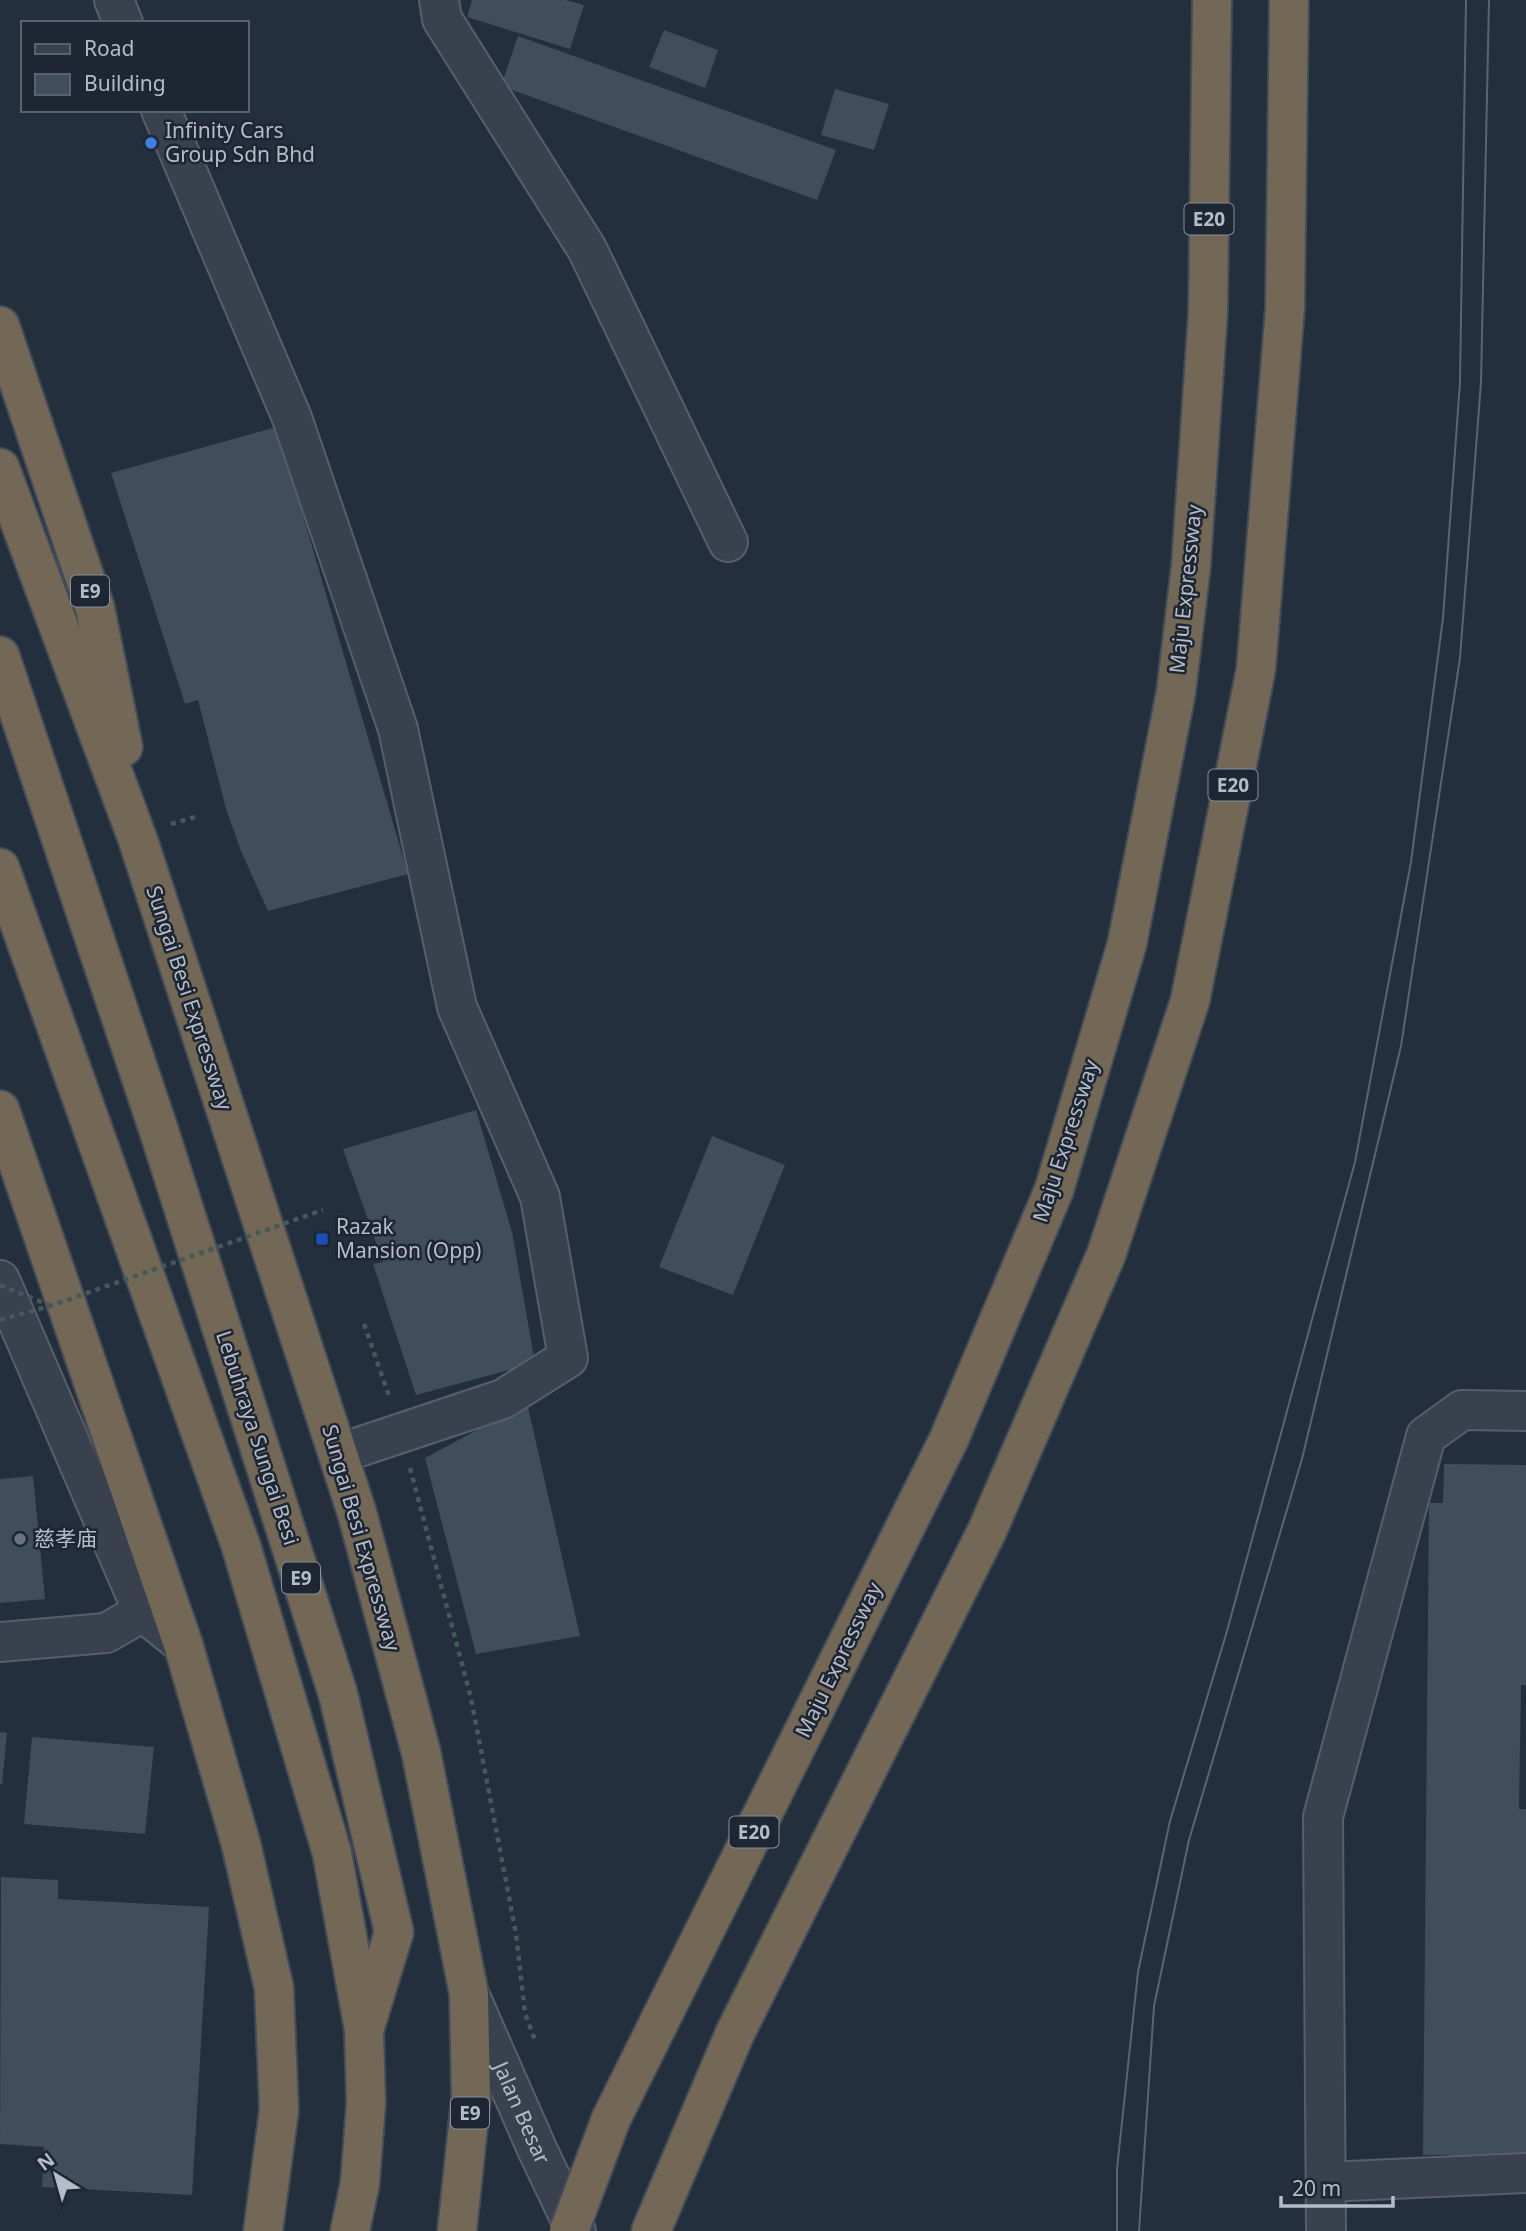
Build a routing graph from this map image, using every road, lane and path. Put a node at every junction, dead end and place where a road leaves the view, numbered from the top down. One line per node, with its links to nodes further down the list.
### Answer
1 (114, 0): 5 (street)
2 (439, 0): 9 (street)
3 (1212, 0): 34 (highway, Maju Expressway / E20, bridge)
4 (1289, 0): 36 (highway, E20)
5 (122, 21)
6 (162, 112): 21 (street)
7 (0, 326): 11 (highway, Sungai Besi Expressway / E9)
8 (0, 468): 11 (highway, Sungai Besi Expressway / E9)
9 (727, 542)
10 (0, 656): 27 (highway, Lebuhraya Sungai Besi / E9)
11 (145, 864): 22 (highway, Sungai Besi Expressway / E9)
12 (0, 868): 27 (highway)
13 (0, 1110): 25 (highway)
14 (323, 1210): 17 (path, bridge)
15 (0, 1280): 23 (street)
16 (0, 1285): 17 (path, bridge)
17 (50, 1306): 18 (path, bridge)
18 (0, 1320)
19 (364, 1324): 21 (path)
20 (1526, 1412): 30 (street)
21 (401, 1433): 22 (street); 28 (path)
22 (338, 1454): 26 (highway, Sungai Besi Expressway / E9)
23 (143, 1612): 24 (street); 25 (street)
24 (0, 1642)
25 (183, 1644): 31 (highway)
26 (469, 1994): 33 (highway, Sungai Besi Expressway / E9); 35 (street, Jalan Besar)
27 (364, 2030): 32 (highway, E9)
28 (537, 2046)
29 (1526, 2173): 30 (street)
30 (1326, 2182): 37 (street)
31 (256, 2229)
32 (350, 2231)
33 (457, 2231)
34 (569, 2231)
35 (576, 2231)
36 (651, 2231)
37 (1326, 2231)

